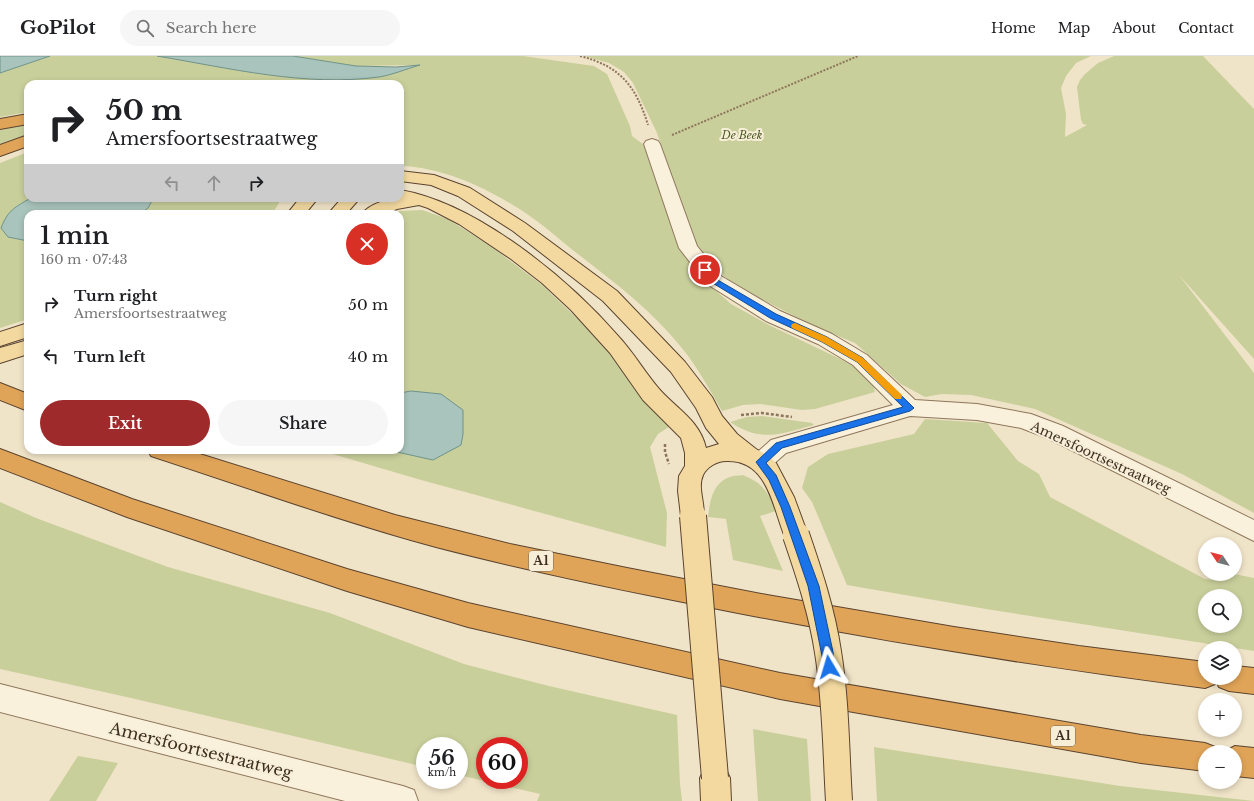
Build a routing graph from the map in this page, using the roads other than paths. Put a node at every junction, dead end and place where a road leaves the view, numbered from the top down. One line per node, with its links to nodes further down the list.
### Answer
1 (24, 120): 2 (highway)
2 (0, 124)
3 (24, 142): 5 (highway)
4 (652, 144): 20 (street)
5 (0, 151)
6 (404, 176): 23 (main road)
7 (404, 196): 8 (main road)
8 (422, 200): 13 (main road); 24 (main road)
9 (306, 202): 11 (main road)
10 (348, 202): 12 (main road)
11 (299, 210)
12 (341, 210)
13 (380, 210)
14 (24, 331): 15 (main road)
15 (0, 339)
16 (24, 348): 17 (main road)
17 (0, 356)
18 (0, 391): 19 (highway)
19 (24, 401)
20 (910, 408): 23 (street, Amersfoortsestraatweg); 25 (street, Amersfoortsestraatweg)
21 (171, 454): 26 (highway, A1)
22 (0, 458): 30 (highway, A1)
23 (755, 459): 24 (main road); 35 (main road, bridge)
24 (696, 467): 33 (main road, bridge)
25 (1254, 531)
26 (1198, 674)
27 (1242, 680): 28 (highway)
28 (1254, 681)
29 (0, 698): 34 (street, Amersfoortsestraatweg)
30 (1198, 756)
31 (1242, 762): 32 (highway)
32 (1254, 763)
33 (715, 790)
34 (403, 801)
35 (839, 801)

